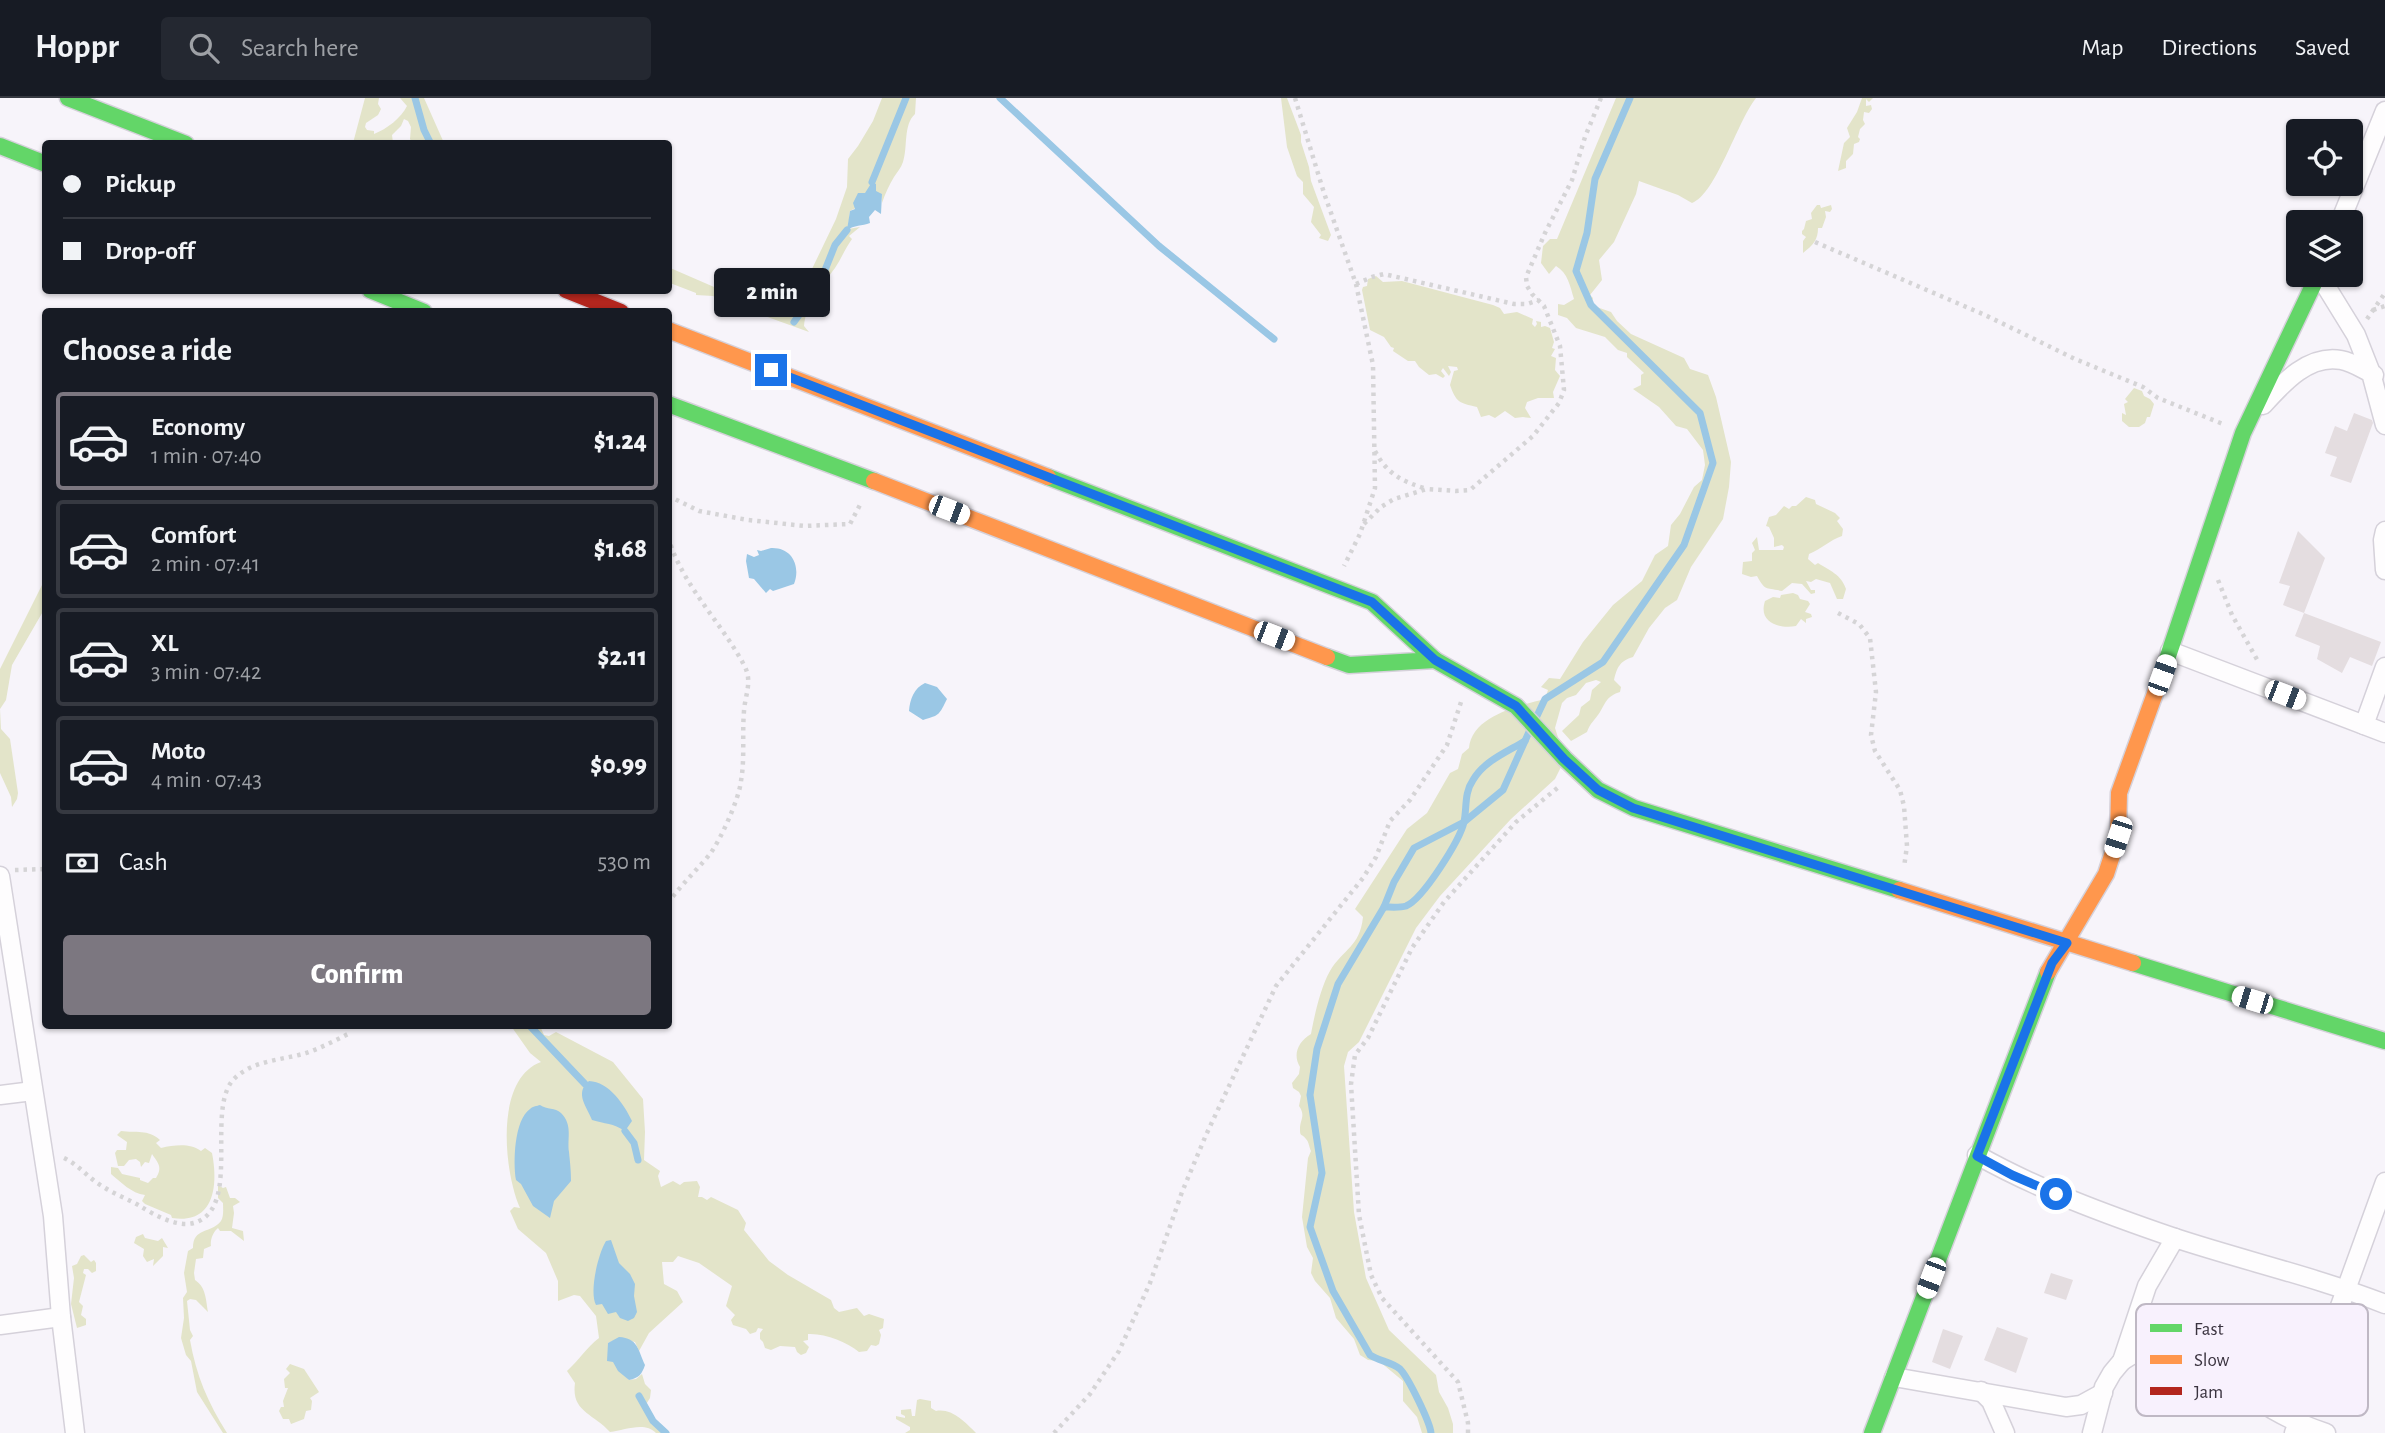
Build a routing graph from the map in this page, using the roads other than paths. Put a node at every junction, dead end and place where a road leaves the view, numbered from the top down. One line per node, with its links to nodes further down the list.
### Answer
1 (68, 98): 3 (main road)
2 (2385, 111): 6 (street)
3 (176, 140)
4 (0, 146): 5 (main road)
5 (42, 162)
6 (2345, 210)
7 (2313, 287): 16 (main road)
8 (2326, 287): 14 (street)
9 (380, 294): 11 (main road)
10 (576, 294): 12 (main road)
11 (414, 308)
12 (611, 308)
13 (672, 332): 21 (main road)
14 (2378, 377): 16 (street); 17 (street)
15 (672, 405): 21 (main road)
16 (2247, 425): 20 (main road)
17 (2385, 425)
18 (2385, 531): 19 (street)
19 (2385, 570)
20 (2170, 651): 23 (street); 26 (main road)
21 (1435, 660): 26 (main road)
22 (2385, 667): 23 (street)
23 (2364, 725): 24 (street)
24 (2385, 733)
25 (5, 873): 28 (street)
26 (2067, 943): 27 (main road); 30 (main road)
27 (2385, 1041)
28 (33, 1091): 29 (street); 37 (street)
29 (0, 1095)
30 (1977, 1156): 32 (street); 42 (main road)
31 (2385, 1182): 33 (street)
32 (2175, 1238): 33 (street); 34 (street)
33 (2346, 1289): 35 (street); 36 (street)
34 (2141, 1304)
35 (2340, 1304)
36 (2385, 1304)
37 (61, 1317): 39 (street); 47 (street)
38 (2136, 1319): 41 (street)
39 (0, 1325)
40 (2136, 1353): 41 (street)
41 (2122, 1361): 44 (street)
42 (1894, 1377): 43 (street); 48 (main road)
43 (1981, 1391): 44 (street); 49 (street)
44 (2103, 1393): 50 (street)
45 (2279, 1416): 46 (street)
46 (2295, 1428): 51 (street)
47 (75, 1433)
48 (1872, 1433)
49 (2005, 1433)
50 (2092, 1433)
51 (2326, 1433)

